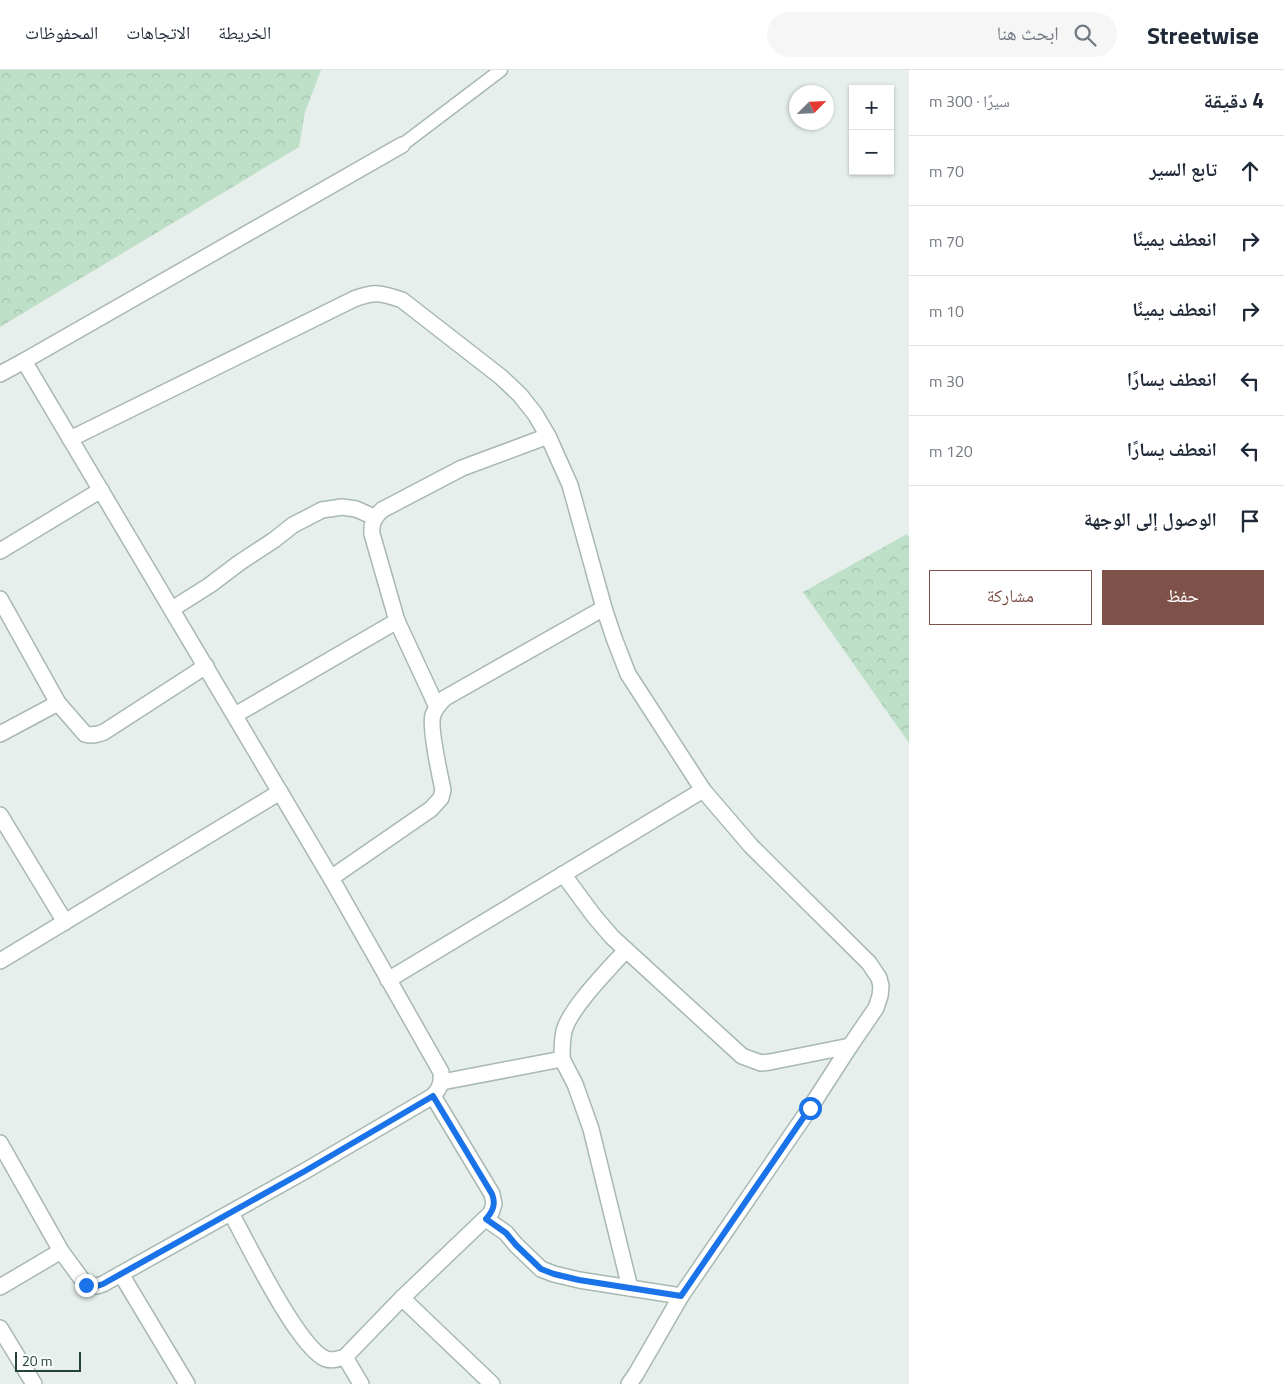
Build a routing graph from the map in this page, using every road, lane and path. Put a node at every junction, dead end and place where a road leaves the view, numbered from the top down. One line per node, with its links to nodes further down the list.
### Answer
1 (501, 70): 2 (lane)
2 (402, 145): 3 (street)
3 (24, 361): 4 (street); 6 (street)
4 (0, 374)
5 (548, 436): 6 (street); 8 (street); 11 (street)
6 (70, 439): 7 (street)
7 (101, 490): 9 (street); 12 (street)
8 (374, 517): 12 (street); 13 (street)
9 (0, 551)
10 (0, 599): 15 (street)
11 (604, 608): 16 (street); 19 (street)
12 (172, 609): 14 (street)
13 (397, 621): 16 (street); 17 (street)
14 (206, 666): 15 (street); 17 (street)
15 (58, 703): 18 (street)
16 (437, 707): 23 (street)
17 (235, 715): 20 (street)
18 (0, 734)
19 (703, 790): 22 (street); 28 (street)
20 (280, 792): 23 (street); 24 (street)
21 (0, 815): 24 (street)
22 (563, 874): 25 (street); 27 (street)
23 (331, 878): 27 (street)
24 (65, 922): 26 (street)
25 (626, 950): 28 (street); 29 (street)
26 (0, 961)
27 (388, 980): 30 (street)
28 (850, 1046): 39 (street)
29 (562, 1059): 30 (street); 38 (street)
30 (442, 1082): 31 (street)
31 (433, 1096): 33 (street); 34 (street)
32 (0, 1143): 35 (street)
33 (231, 1212): 36 (street); 42 (street)
34 (486, 1219): 38 (street); 40 (street)
35 (61, 1252): 36 (street); 37 (street)
36 (121, 1274): 44 (street)
37 (0, 1287)
38 (630, 1288): 39 (street)
39 (681, 1296): 47 (street)
40 (402, 1298): 42 (street); 46 (street)
41 (0, 1328): 43 (street)
42 (345, 1357): 45 (street)
43 (34, 1384)
44 (188, 1384)
45 (361, 1384)
46 (492, 1384)
47 (629, 1384)

